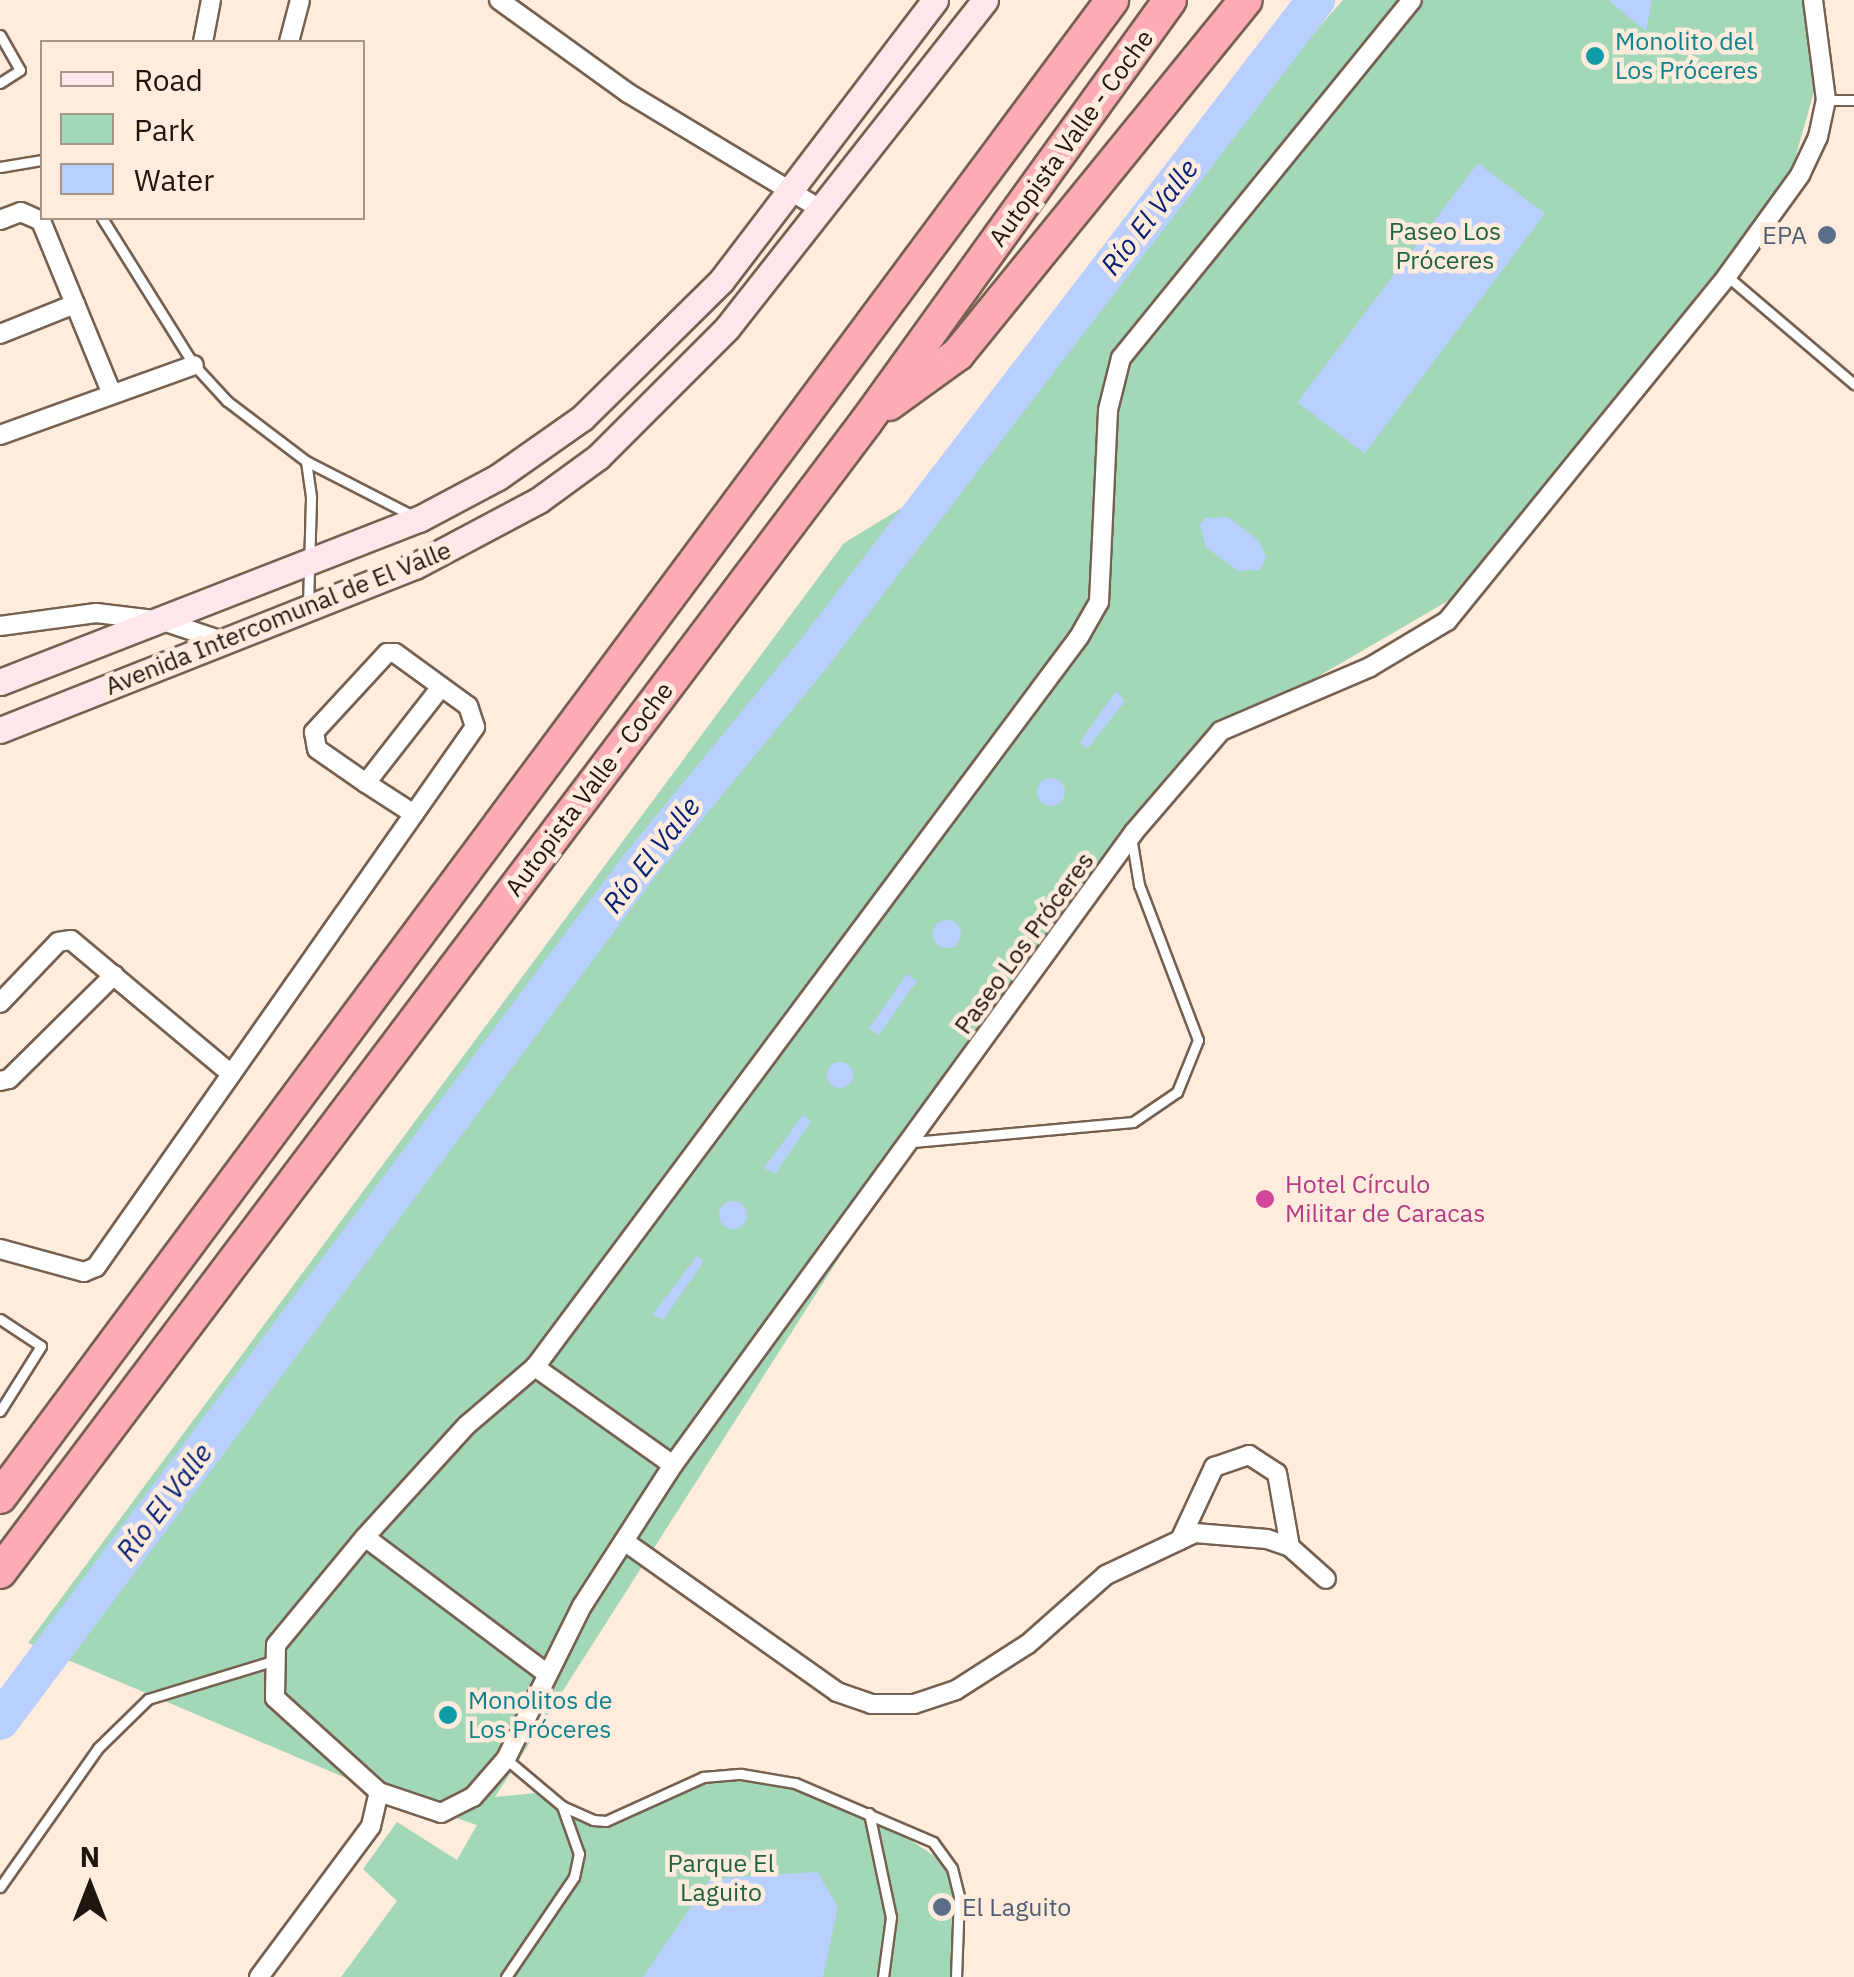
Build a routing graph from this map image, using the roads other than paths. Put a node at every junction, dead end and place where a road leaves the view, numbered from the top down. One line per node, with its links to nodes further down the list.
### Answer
1 (211, 0): 12 (street)
2 (300, 0): 13 (street)
3 (499, 0): 19 (street)
4 (935, 0): 19 (main road, Avenida Intercomunal de El Valle)
5 (985, 0): 20 (main road, Avenida Intercomunal de El Valle)
6 (1112, 0): 54 (highway, Autopista Valle - Coche)
7 (1170, 0): 29 (highway, Autopista Valle - Coche)
8 (1246, 0): 29 (highway)
9 (1412, 0): 51 (street)
10 (1813, 0): 15 (street, Paseo Los Próceres)
11 (0, 35): 14 (lane)
12 (203, 40)
13 (290, 40)
14 (0, 83)
15 (1826, 100): 16 (lane); 23 (street, Paseo Los Próceres)
16 (1854, 100)
17 (40, 160): 18 (lane)
18 (0, 167)
19 (788, 184): 20 (street); 32 (main road, Avenida Intercomunal de El Valle)
20 (819, 208): 34 (main road, Avenida Intercomunal de El Valle)
21 (0, 220): 24 (street)
22 (103, 220): 26 (lane)
23 (1728, 276): 27 (lane); 43 (street, Paseo Los Próceres)
24 (75, 304): 25 (street); 28 (street)
25 (0, 334)
26 (194, 365): 28 (street); 31 (lane)
27 (1854, 384)
28 (112, 394): 30 (street)
29 (866, 422): 59 (highway, Autopista Valle - Coche)
30 (0, 434)
31 (306, 461): 32 (lane); 33 (lane)
32 (419, 518): 33 (main road, Avenida Intercomunal de El Valle)
33 (306, 566): 34 (lane); 35 (main road, Avenida Intercomunal de El Valle)
34 (308, 611): 37 (main road, Avenida Intercomunal de El Valle)
35 (163, 621): 36 (street); 37 (street); 38 (main road, Avenida Intercomunal de El Valle)
36 (0, 626)
37 (225, 642): 40 (main road, Avenida Intercomunal de El Valle)
38 (0, 682)
39 (441, 688): 41 (street); 41 (street); 42 (street)
40 (0, 730)
41 (366, 783): 42 (street)
42 (414, 814): 46 (street)
43 (1132, 836): 48 (street, Paseo Los Próceres); 48 (lane)
44 (114, 974): 45 (street); 46 (street); 47 (street)
45 (0, 1002)
46 (231, 1074): 49 (street)
47 (0, 1081)
48 (913, 1142): 53 (street, Paseo Los Próceres)
49 (0, 1249)
50 (0, 1319): 52 (lane)
51 (535, 1367): 53 (street); 55 (street)
52 (0, 1411)
53 (673, 1465): 57 (street, Paseo Los Próceres)
54 (0, 1497)
55 (365, 1536): 61 (street); 62 (street)
56 (1180, 1540): 57 (street); 58 (street); 58 (street)
57 (624, 1541): 62 (street, Paseo Los Próceres)
58 (1290, 1547): 60 (street)
59 (0, 1572)
60 (1326, 1579)
61 (272, 1661): 64 (street, Paseo Los Próceres); 67 (lane)
62 (546, 1672): 63 (street, Paseo Los Próceres)
63 (506, 1759): 64 (street, Paseo Los Próceres); 65 (lane)
64 (378, 1792): 68 (street)
65 (562, 1806): 66 (lane); 69 (lane)
66 (870, 1812): 70 (lane); 71 (lane)
67 (0, 1887)
68 (259, 1977)
69 (506, 1977)
70 (883, 1977)
71 (956, 1977)

